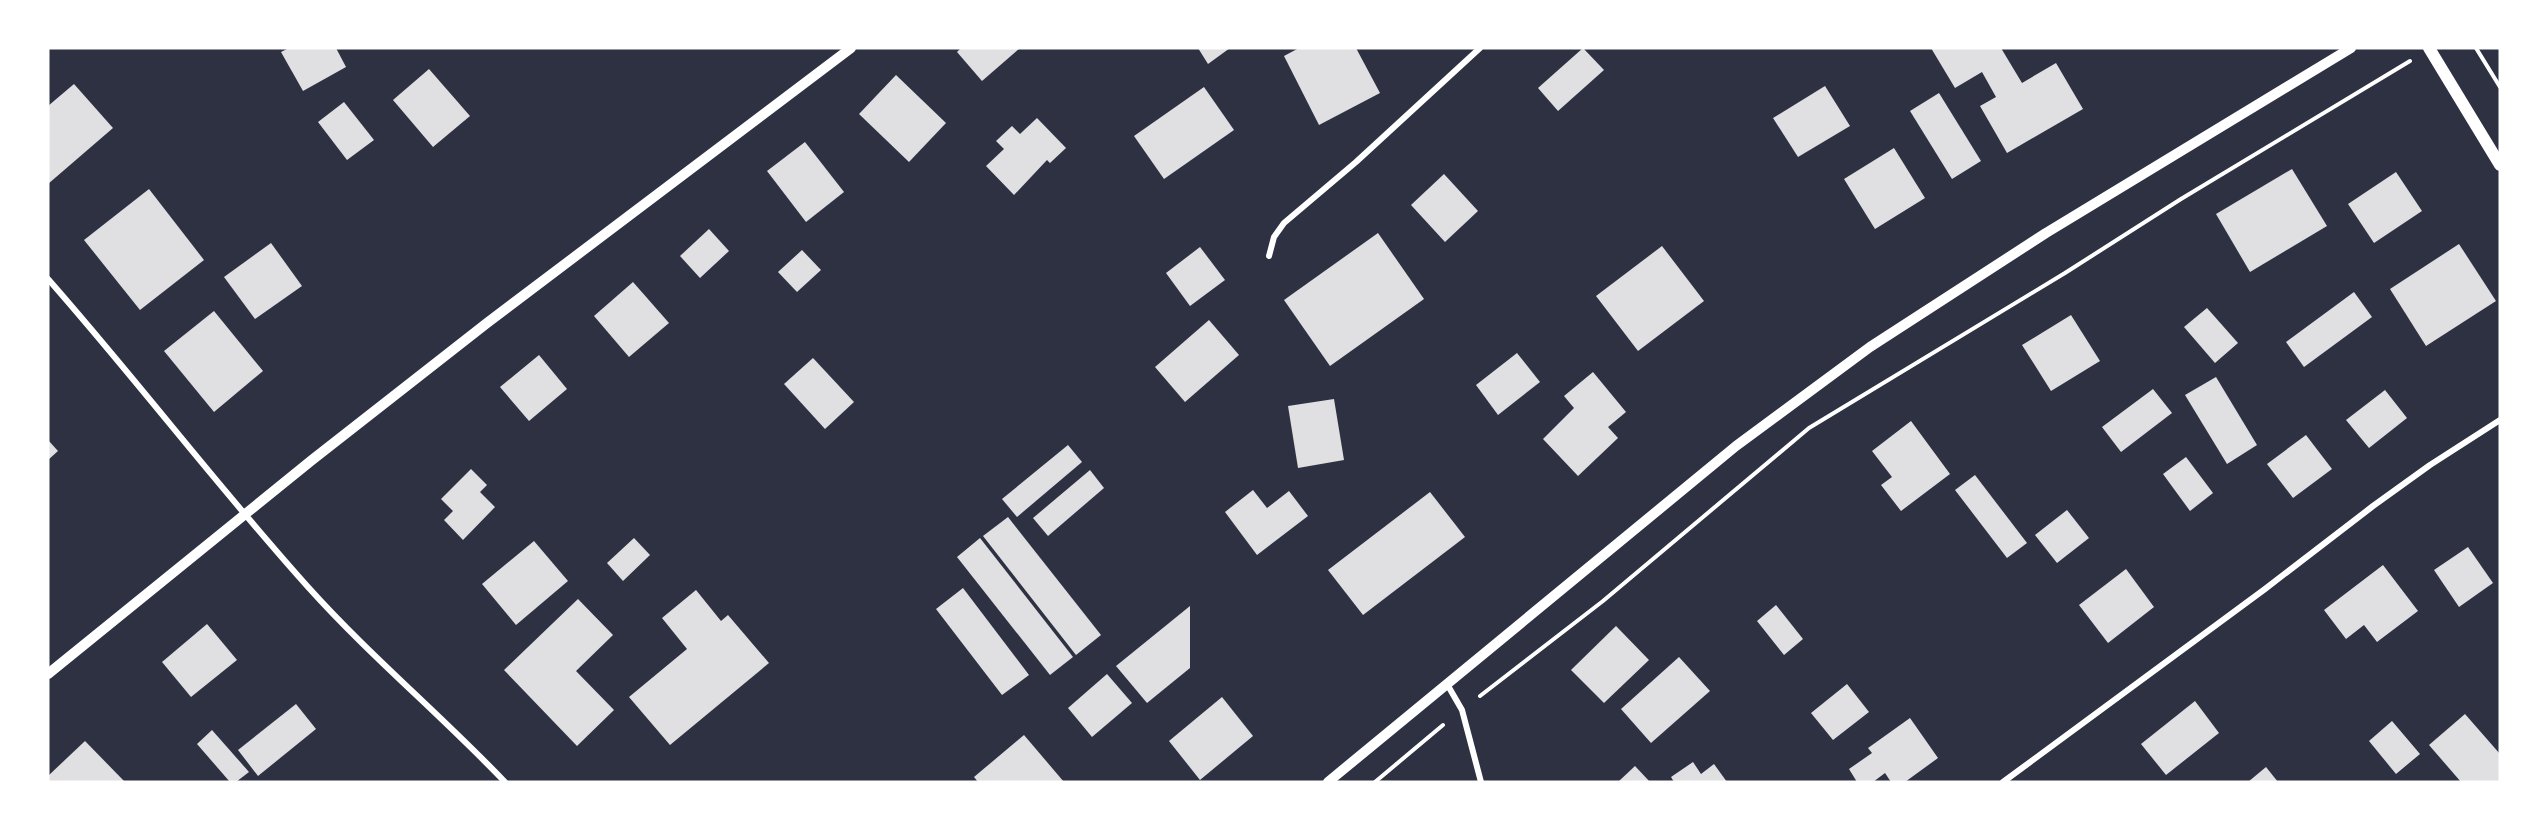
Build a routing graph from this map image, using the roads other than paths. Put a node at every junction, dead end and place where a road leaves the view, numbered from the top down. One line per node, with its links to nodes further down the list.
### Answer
1 (851, 48): 9 (street)
2 (1479, 48): 6 (street)
3 (2351, 48): 11 (street)
4 (2429, 48): 5 (main road)
5 (2500, 165)
6 (1269, 256)
7 (48, 279): 9 (street)
8 (2500, 420): 15 (street)
9 (245, 515): 10 (street); 12 (street)
10 (48, 674)
11 (1447, 684): 13 (street); 14 (street)
12 (505, 782)
13 (1328, 782)
14 (1481, 782)
15 (2003, 782)

